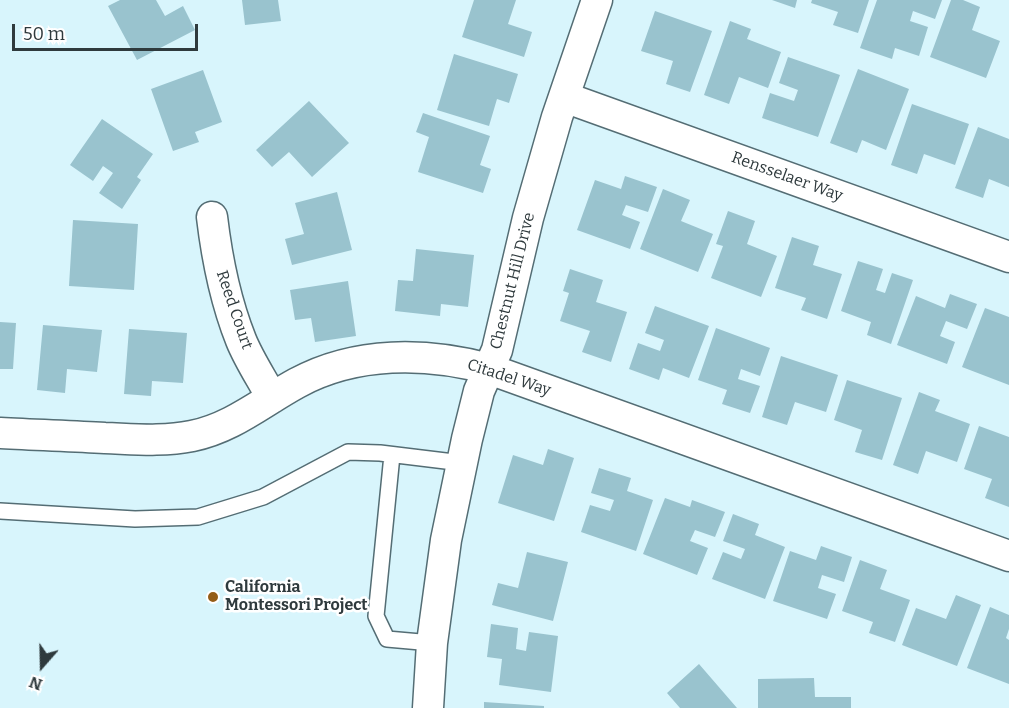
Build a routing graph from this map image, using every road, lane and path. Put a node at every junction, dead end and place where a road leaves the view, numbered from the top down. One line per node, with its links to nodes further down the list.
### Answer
1 (597, 0): 2 (street, Chestnut Hill Drive)
2 (564, 97): 4 (street, Rensselaer Way); 5 (street, Chestnut Hill Drive)
3 (212, 216): 6 (street, Reed Court)
4 (1009, 257)
5 (489, 369): 6 (street, Citadel Way); 9 (street, Chestnut Hill Drive); 11 (street, Citadel Way)
6 (272, 398): 7 (street, Citadel Way)
7 (0, 433)
8 (392, 454): 9 (lane); 10 (lane); 12 (lane)
9 (462, 464): 12 (street, Chestnut Hill Drive)
10 (0, 511)
11 (1009, 556)
12 (432, 643): 13 (street, Chestnut Hill Drive)
13 (428, 708)

